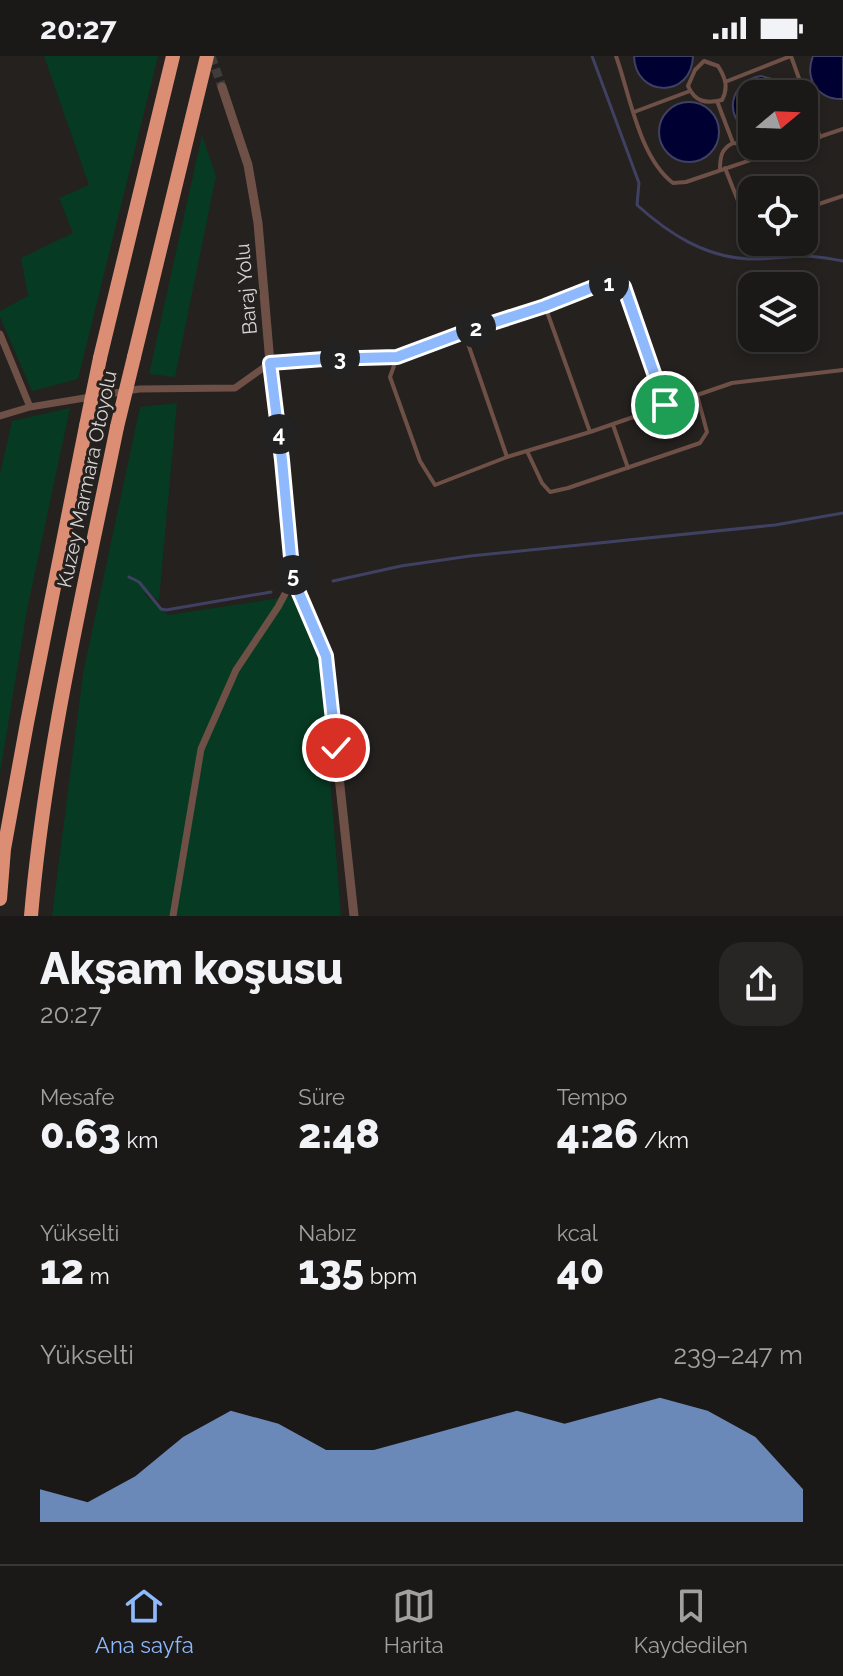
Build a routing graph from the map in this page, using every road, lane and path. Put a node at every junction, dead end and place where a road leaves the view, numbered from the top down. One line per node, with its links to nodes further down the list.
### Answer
1 (173, 56): 36 (highway, Kuzey Marmara Otoyolu, bridge)
2 (207, 56): 37 (highway, Kuzey Marmara Otoyolu, bridge)
3 (616, 56): 10 (lane)
4 (791, 56): 6 (lane); 12 (lane)
5 (703, 59): 6 (lane); 8 (lane)
6 (725, 82): 9 (lane)
7 (222, 87): 24 (street, Baraj Yolu)
8 (690, 91): 9 (lane); 10 (lane)
9 (717, 101): 13 (lane)
10 (634, 112): 16 (lane)
11 (843, 129): 12 (lane)
12 (820, 137)
13 (733, 143): 14 (lane); 16 (lane)
14 (738, 143)
15 (750, 160): 16 (lane)
16 (722, 169): 18 (lane)
17 (843, 196): 19 (lane)
18 (738, 204)
19 (818, 204)
20 (545, 306): 21 (lane); 27 (lane); 31 (lane)
21 (464, 332): 23 (lane); 33 (lane)
22 (0, 334): 28 (street)
23 (397, 357): 24 (lane); 33 (lane)
24 (270, 363): 28 (street); 35 (street, Baraj Yolu)
25 (843, 370): 26 (lane)
26 (697, 395): 27 (lane); 34 (lane)
27 (665, 405): 30 (lane)
28 (30, 407): 29 (street)
29 (0, 416)
30 (613, 424): 31 (lane); 34 (lane)
31 (590, 432): 32 (lane)
32 (527, 451): 33 (lane); 34 (lane)
33 (507, 457)
34 (628, 468)
35 (293, 579): 38 (street); 39 (street, Baraj Yolu)
36 (0, 899)
37 (31, 916)
38 (173, 916)
39 (354, 916)

